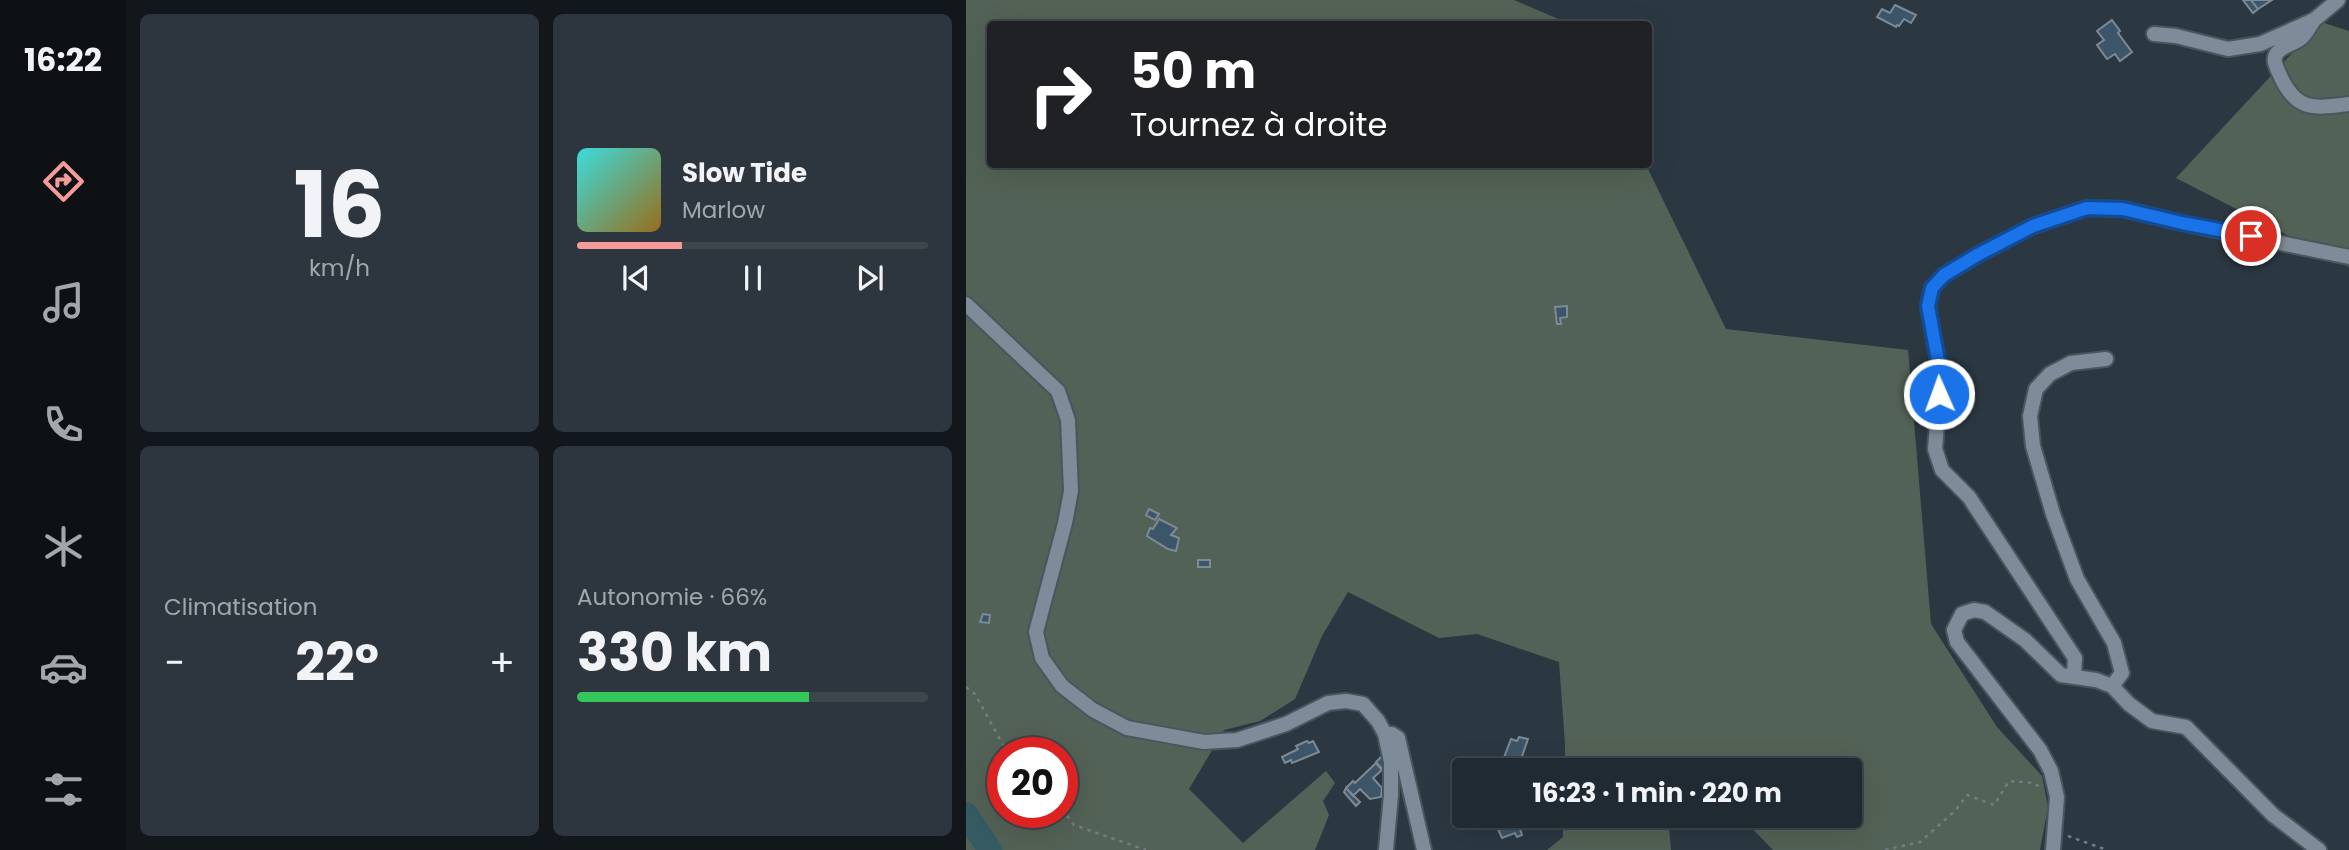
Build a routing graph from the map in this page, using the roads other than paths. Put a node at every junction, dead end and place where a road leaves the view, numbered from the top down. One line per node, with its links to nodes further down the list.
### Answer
1 (2338, 0): 2 (street)
2 (2314, 20): 3 (street); 4 (street)
3 (2154, 34)
4 (2349, 104)
5 (2349, 257): 8 (street)
6 (966, 304): 10 (street)
7 (2106, 359): 9 (street)
8 (2074, 676): 9 (street); 13 (street)
9 (2112, 686): 14 (street)
10 (1385, 734): 11 (street); 12 (street)
11 (1386, 850)
12 (1424, 850)
13 (2053, 850)
14 (2319, 850)

